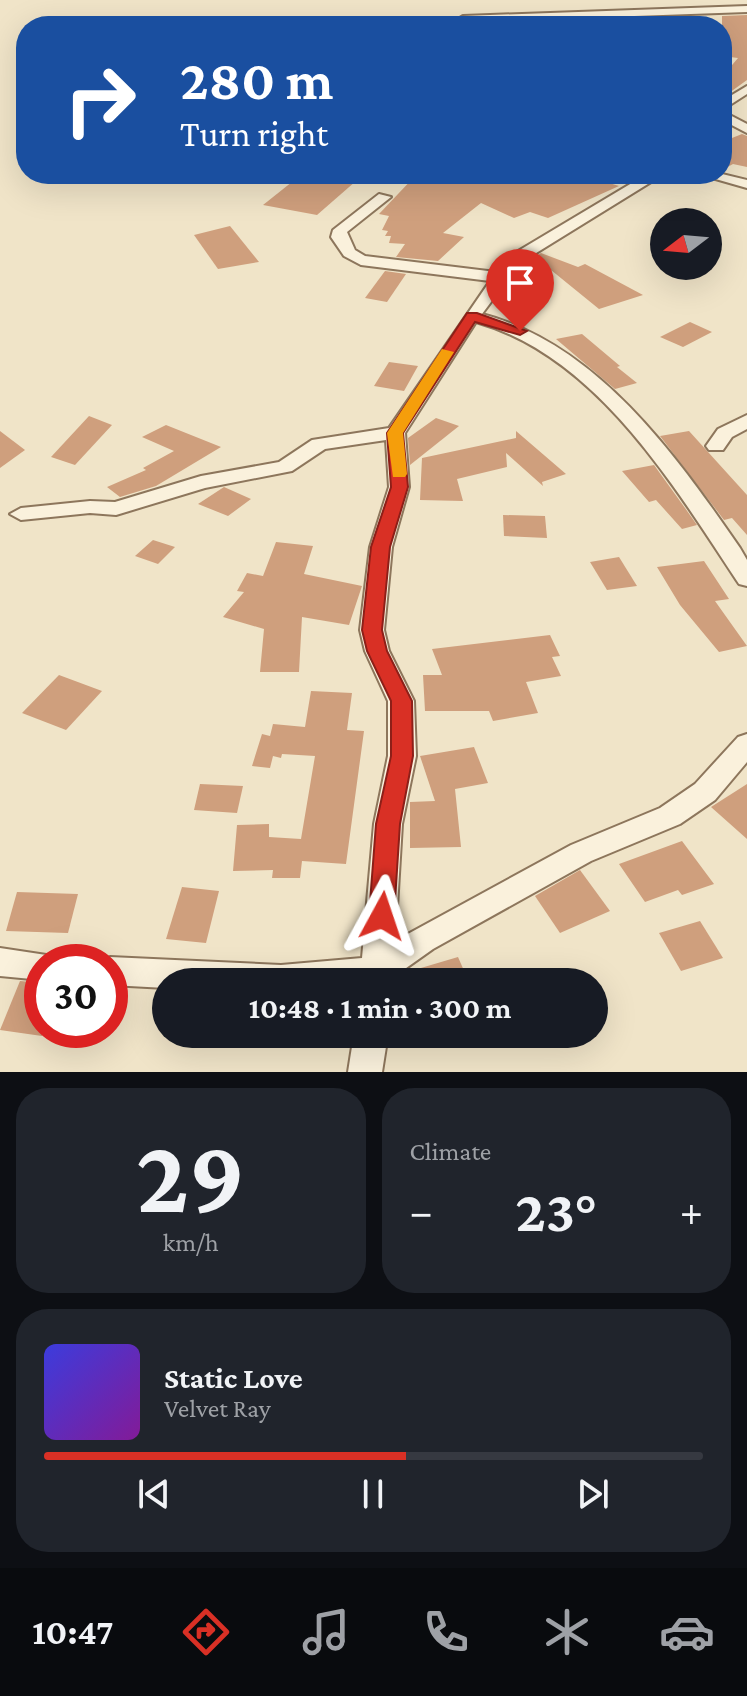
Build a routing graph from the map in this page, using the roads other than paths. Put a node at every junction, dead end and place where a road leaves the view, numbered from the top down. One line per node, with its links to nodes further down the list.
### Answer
1 (747, 9): 2 (street)
2 (626, 15): 3 (street)
3 (585, 16)
4 (640, 184): 6 (street)
5 (384, 197): 6 (street)
6 (502, 278): 7 (street)
7 (472, 316): 9 (street); 12 (street)
8 (747, 421): 10 (street)
9 (395, 433): 11 (street); 16 (street)
10 (716, 446)
11 (21, 514)
12 (747, 579)
13 (747, 744): 17 (street)
14 (0, 962): 15 (street)
15 (24, 964)
16 (378, 968)
17 (388, 968)
18 (128, 972): 19 (street)
19 (152, 973)
20 (369, 1048): 21 (street)
21 (365, 1072)

